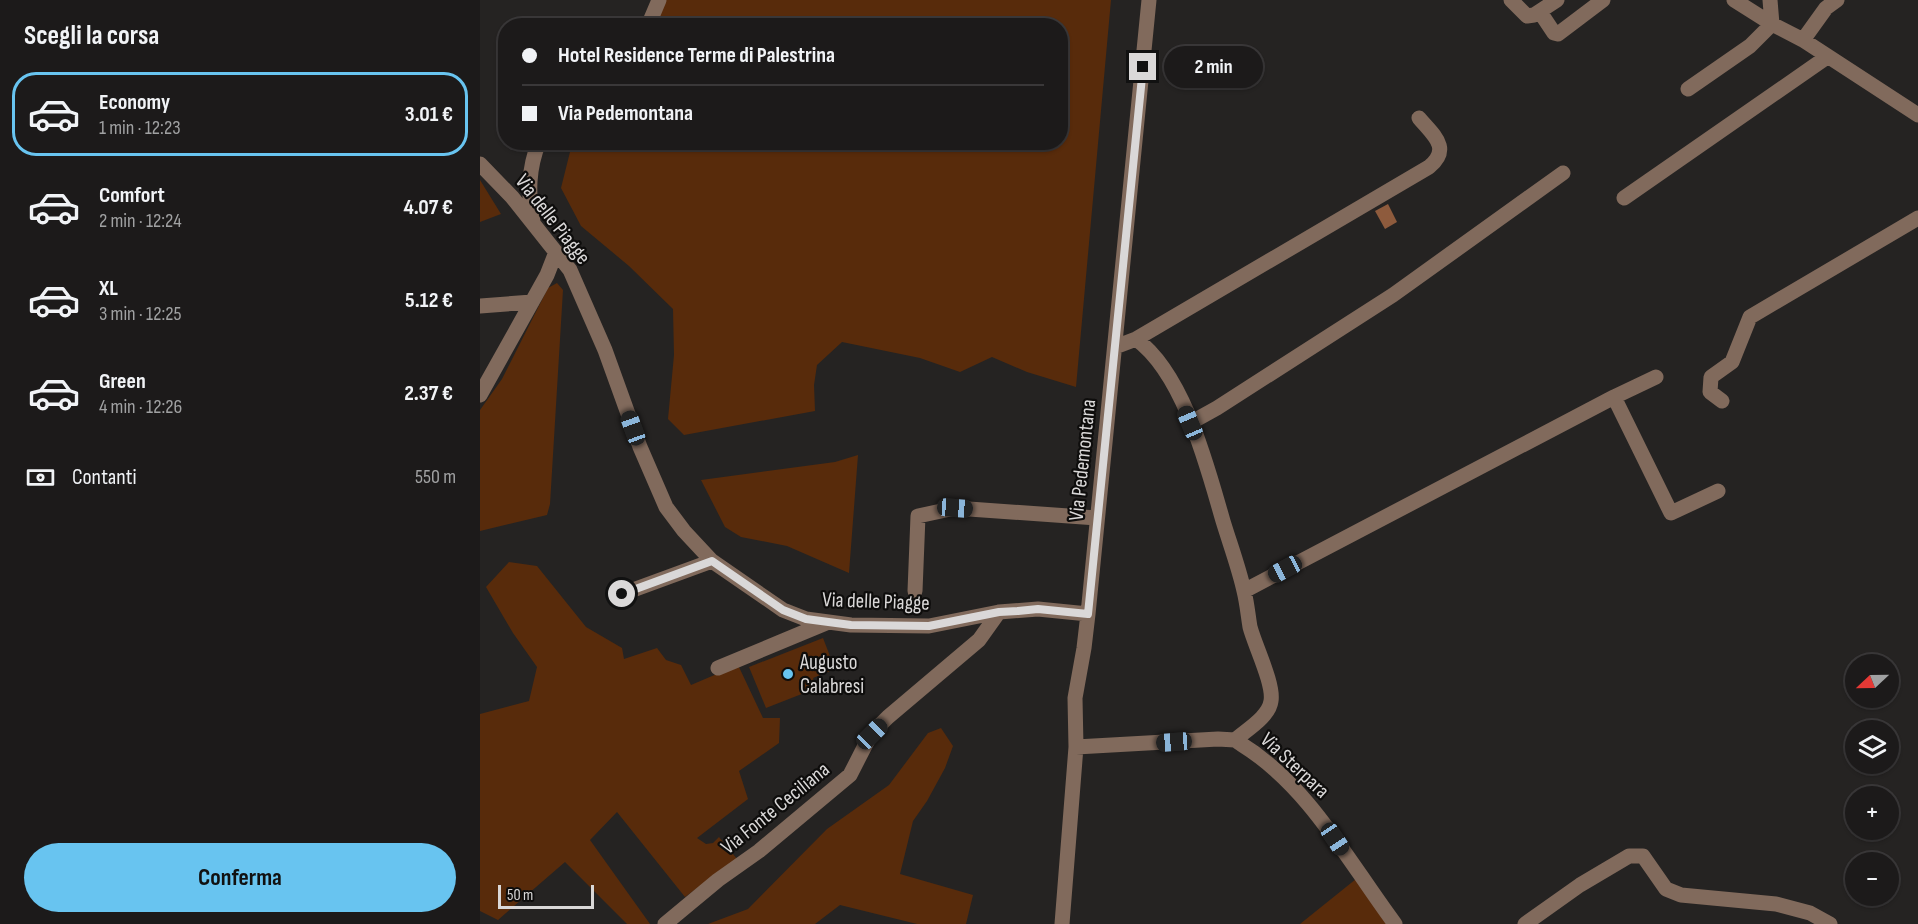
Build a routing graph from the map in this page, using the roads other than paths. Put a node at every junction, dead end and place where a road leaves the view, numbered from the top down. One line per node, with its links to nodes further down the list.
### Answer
1 (659, 0): 10 (street)
2 (1149, 0): 27 (street, Via Pedemontana)
3 (1510, 0): 9 (street)
4 (1557, 0): 9 (street)
5 (1603, 0): 9 (street)
6 (1734, 0): 11 (street)
7 (1770, 0): 11 (street)
8 (1837, 0): 12 (street)
9 (1540, 12)
10 (651, 18)
11 (1772, 24): 12 (street); 14 (street)
12 (1803, 40): 13 (street)
13 (1827, 57): 15 (street); 20 (street)
14 (1688, 89)
15 (1918, 115)
16 (1419, 118): 26 (street)
17 (537, 150): 22 (street)
18 (480, 164): 22 (street, Via delle Piagge)
19 (1563, 173): 32 (street)
20 (1624, 198)
21 (1918, 218): 31 (street)
22 (533, 223): 23 (street, Via delle Piagge)
23 (556, 252): 24 (street); 35 (street, Via delle Piagge)
24 (532, 302): 25 (street); 29 (street)
25 (480, 306)
26 (1136, 339): 27 (street); 32 (street)
27 (1115, 347): 34 (street, Via Pedemontana)
28 (1656, 377): 30 (street)
29 (480, 394)
30 (1614, 397): 33 (street); 37 (street)
31 (1722, 401)
32 (1190, 423): 37 (street)
33 (1718, 491)
34 (1097, 518): 36 (street); 40 (street, Via Pedemontana)
35 (712, 561): 38 (street); 41 (street, Via delle Piagge)
36 (915, 591)
37 (1244, 591): 43 (street)
38 (622, 594)
39 (999, 612): 40 (street, Via delle Piagge); 41 (street, Via delle Piagge); 45 (street, Via Fonte Ceciliana)
40 (1088, 614): 44 (street, Via Pedemontana)
41 (829, 622): 42 (street)
42 (718, 668)
43 (1235, 740): 44 (street, Via Sterpara); 47 (street, Via Sterpara)
44 (1076, 747): 46 (street, Via Pedemontana)
45 (665, 924)
46 (1062, 924)
47 (1395, 924)
48 (1525, 924): 49 (street)
49 (1830, 924)

